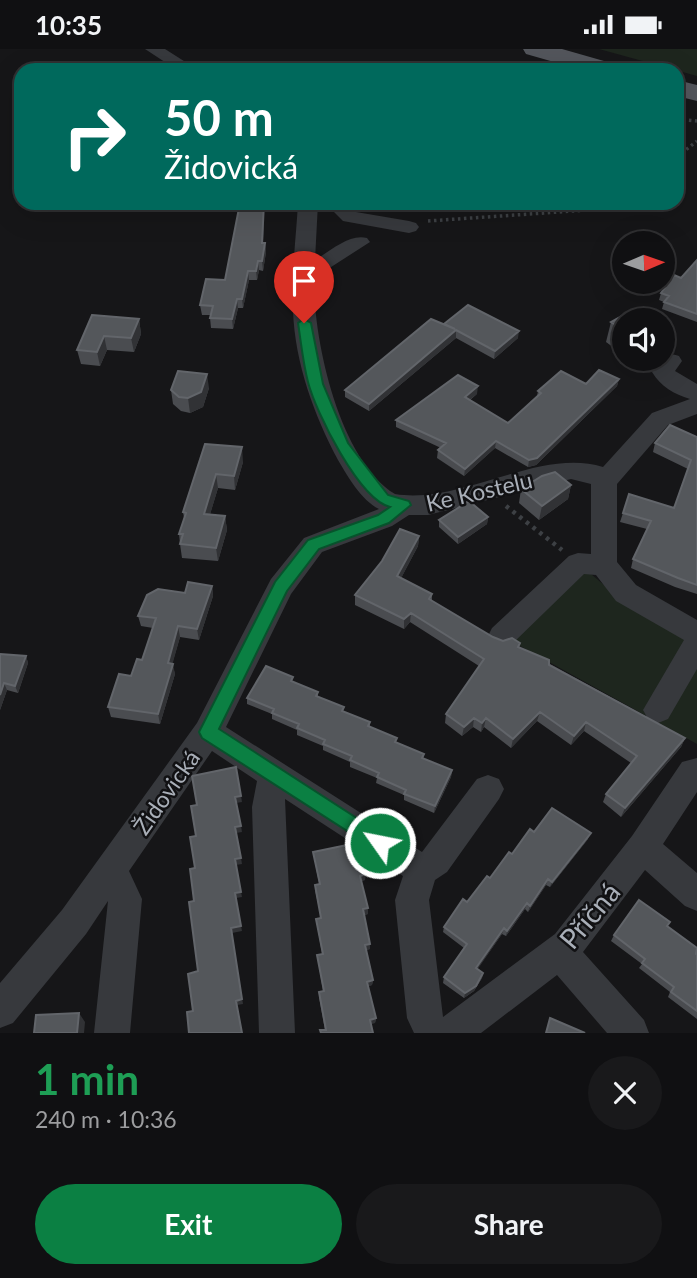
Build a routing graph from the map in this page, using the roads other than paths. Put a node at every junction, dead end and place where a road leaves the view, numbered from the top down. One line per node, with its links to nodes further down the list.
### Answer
1 (153, 49): 3 (street)
2 (535, 49): 4 (main road)
3 (177, 63)
4 (584, 63)
5 (308, 210): 9 (street, Ke Kostelu)
6 (342, 210): 7 (street)
7 (409, 227)
8 (360, 242): 9 (street)
9 (306, 274): 13 (street, Ke Kostelu)
10 (664, 371): 11 (street)
11 (696, 396): 12 (street)
12 (604, 482): 13 (street, Ke Kostelu); 14 (street)
13 (404, 505): 19 (street, Židovická)
14 (591, 564): 15 (street); 16 (street)
15 (697, 634)
16 (502, 636)
17 (697, 643): 18 (street)
18 (658, 710)
19 (208, 732): 21 (street); 24 (street, Židovická)
20 (697, 772): 23 (street, Příčná)
21 (274, 774): 25 (street); 30 (street)
22 (488, 789): 25 (street)
23 (643, 847): 26 (street); 27 (street, Příčná)
24 (111, 869): 28 (street); 29 (street)
25 (422, 870): 31 (street)
26 (697, 895)
27 (560, 952): 32 (street, Příčná); 33 (street)
28 (0, 1010)
29 (112, 1033)
30 (277, 1033)
31 (432, 1033)
32 (452, 1033)
33 (631, 1033)

